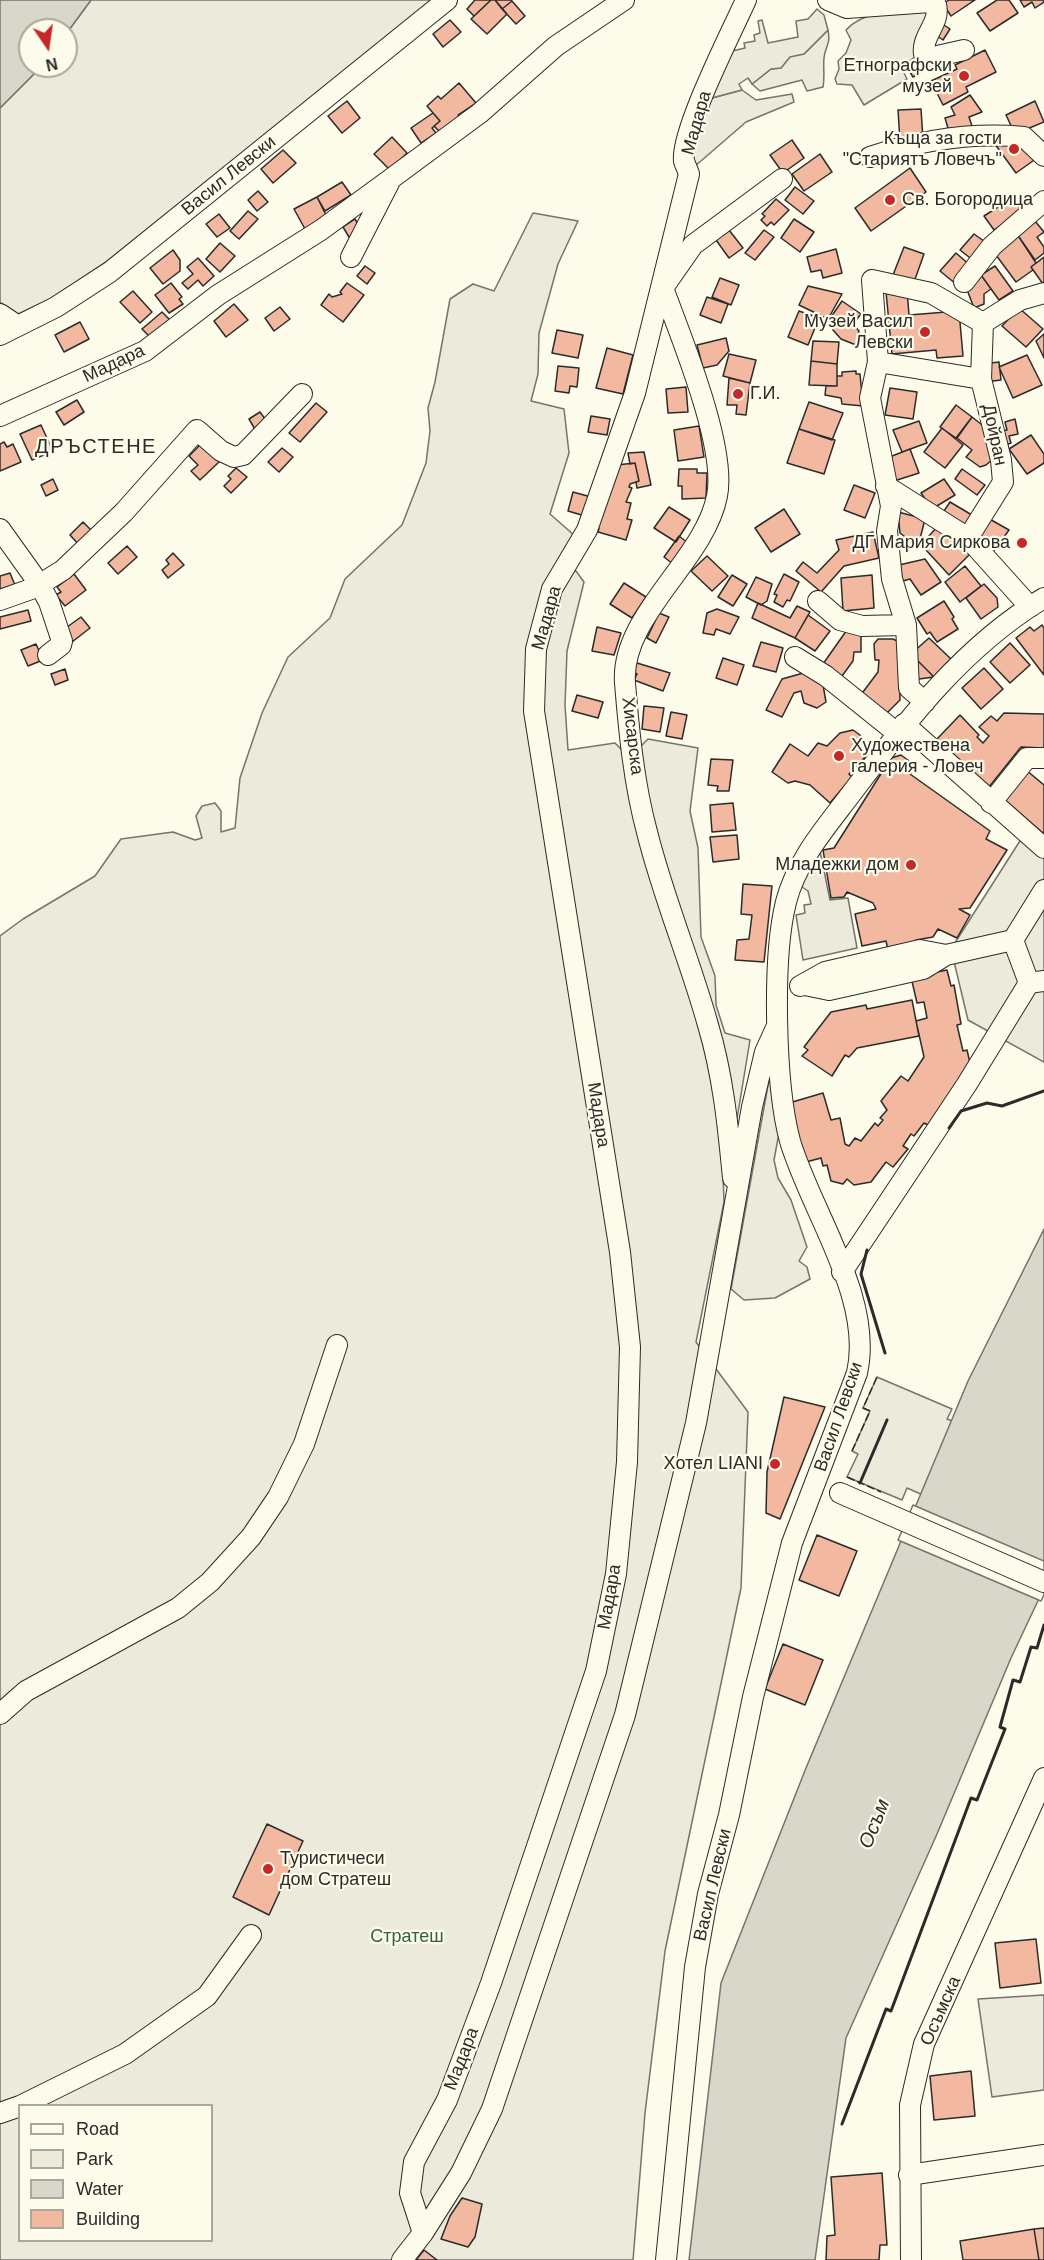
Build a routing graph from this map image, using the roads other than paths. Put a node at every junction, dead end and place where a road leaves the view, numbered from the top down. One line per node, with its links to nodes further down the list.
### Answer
1 (447, 0): 18 (street, Васил Левски)
2 (624, 0): 9 (street, Мадара)
3 (746, 0): 14 (street, Мадара)
4 (828, 0): 5 (street)
5 (866, 4): 6 (street)
6 (964, 50)
7 (1044, 156): 8 (street)
8 (870, 158)
9 (392, 178): 12 (street); 23 (street, Мадара)
10 (782, 179): 14 (street)
11 (1044, 202): 13 (street)
12 (351, 257)
13 (964, 282)
14 (663, 288): 44 (street, Хисарска); 57 (street, Мадара)
15 (1044, 293): 17 (street)
16 (0, 314): 18 (street)
17 (983, 323): 20 (street); 21 (street, Дойран)
18 (18, 326): 19 (street, Васил Левски)
19 (0, 335)
20 (878, 362): 21 (street); 24 (street)
21 (981, 378): 26 (street, Дойран)
22 (302, 394): 27 (street)
23 (0, 416)
24 (886, 486): 26 (street); 31 (street)
25 (0, 529): 27 (street)
26 (968, 538): 30 (street)
27 (40, 585): 28 (street); 32 (street)
28 (0, 600)
29 (819, 601): 31 (street)
30 (1039, 603): 34 (street, Васил Левски)
31 (906, 625): 34 (street)
32 (48, 656)
33 (795, 657): 35 (street)
34 (925, 702): 35 (street, Васил Левски)
35 (901, 729): 37 (street); 42 (street, Васил Левски)
36 (1044, 758): 37 (street)
37 (991, 803): 38 (street)
38 (1044, 848)
39 (1044, 890): 40 (street)
40 (1013, 940): 41 (street); 42 (street)
41 (1037, 982): 45 (street)
42 (778, 991): 43 (street, Васил Левски)
43 (778, 1022): 44 (street); 45 (street, Васил Левски)
44 (736, 1204): 57 (street)
45 (842, 1272): 59 (street, Васил Левски)
46 (337, 1345): 49 (street)
47 (840, 1493): 48 (street)
48 (1044, 1582)
49 (0, 1714)
50 (1044, 1778): 56 (street, Осъмска)
51 (251, 1935): 52 (street)
52 (24, 2104)
53 (18, 2107): 54 (street)
54 (0, 2114)
55 (1044, 2155): 56 (street)
56 (909, 2175): 60 (street, Осъмска)
57 (423, 2233): 58 (street)
58 (402, 2260)
59 (666, 2260)
60 (911, 2260)

